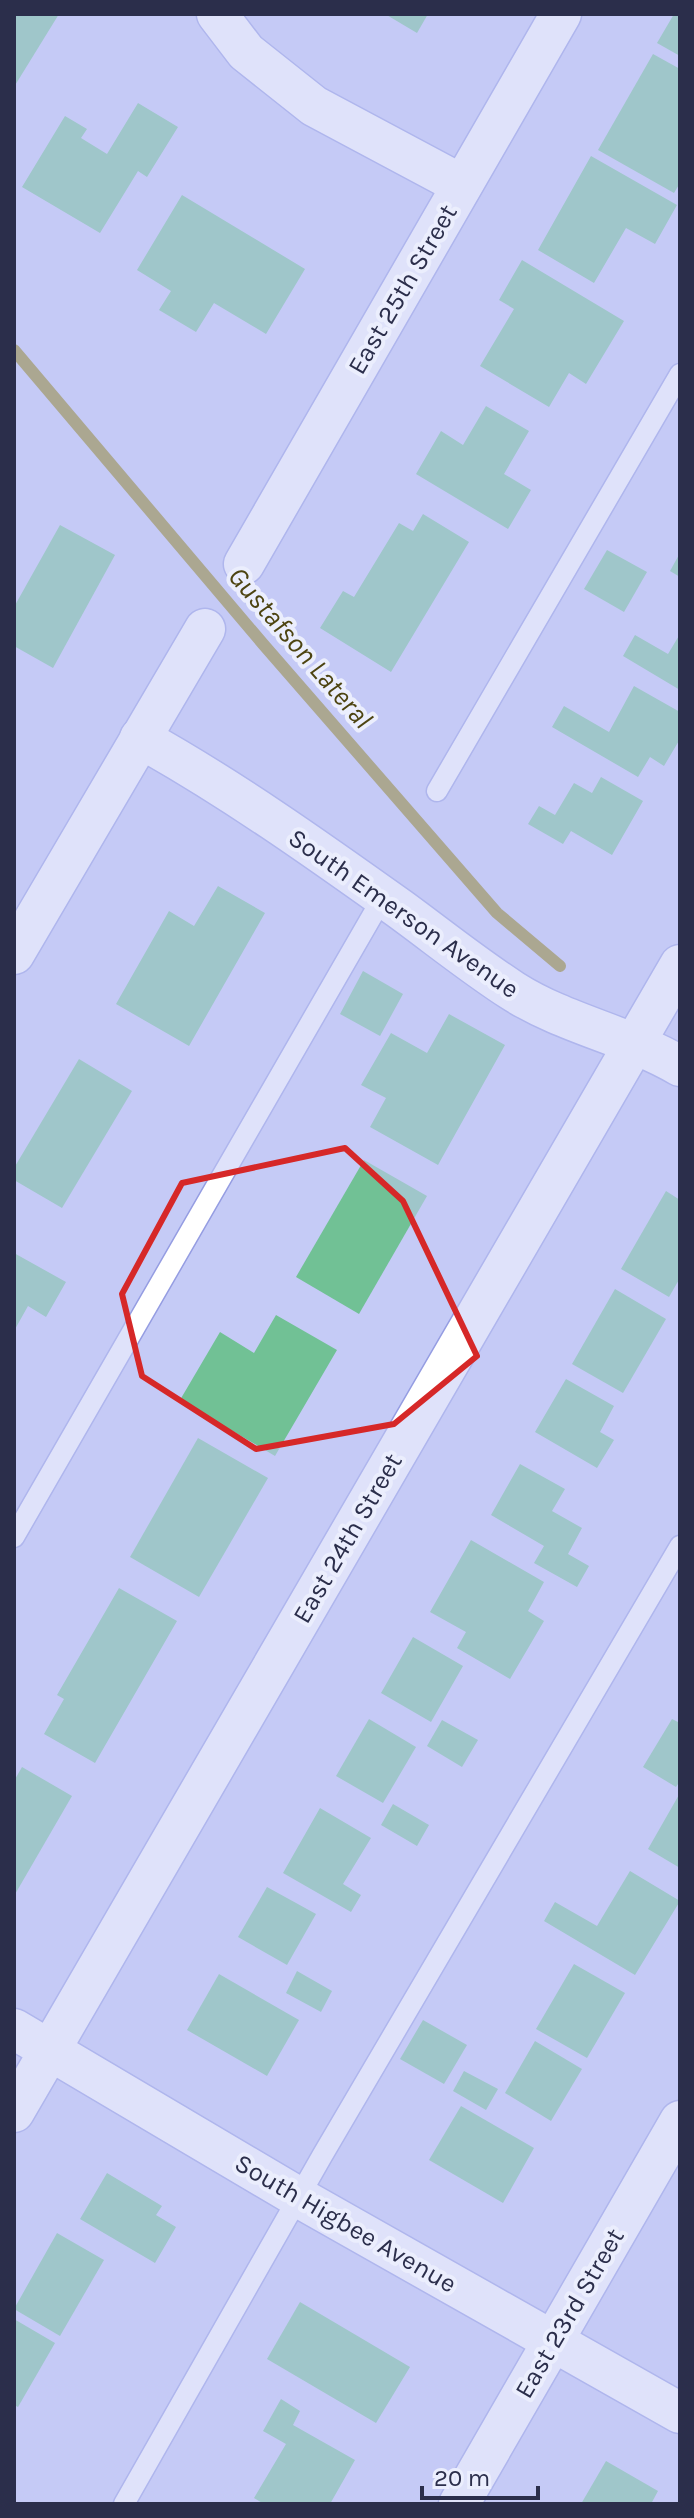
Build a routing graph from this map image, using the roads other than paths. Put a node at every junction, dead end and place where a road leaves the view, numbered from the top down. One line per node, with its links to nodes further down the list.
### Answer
1 (217, 14): 3 (street)
2 (561, 14): 3 (street, East 25th Street)
3 (462, 185): 5 (street, East 25th Street)
4 (680, 374): 8 (lane)
5 (244, 564)
6 (205, 629): 7 (street)
7 (140, 738): 9 (street, South Emerson Avenue); 10 (street)
8 (437, 791)
9 (383, 897): 12 (street, South Emerson Avenue); 14 (lane)
10 (14, 954)
11 (680, 965): 12 (street, East 24th Street)
12 (634, 1044): 13 (street, South Emerson Avenue); 17 (street, East 24th Street)
13 (680, 1066)
14 (14, 1537)
15 (680, 1546): 20 (lane)
16 (14, 2029): 17 (street, South Higbee Avenue)
17 (50, 2049): 18 (street, East 24th Street); 20 (street, South Higbee Avenue)
18 (14, 2112)
19 (680, 2121): 21 (street, East 23rd Street)
20 (298, 2197): 21 (street, South Higbee Avenue); 23 (lane)
21 (552, 2342): 22 (street, South Higbee Avenue); 24 (street, East 23rd Street)
22 (680, 2413)
23 (124, 2504)
24 (459, 2504)

